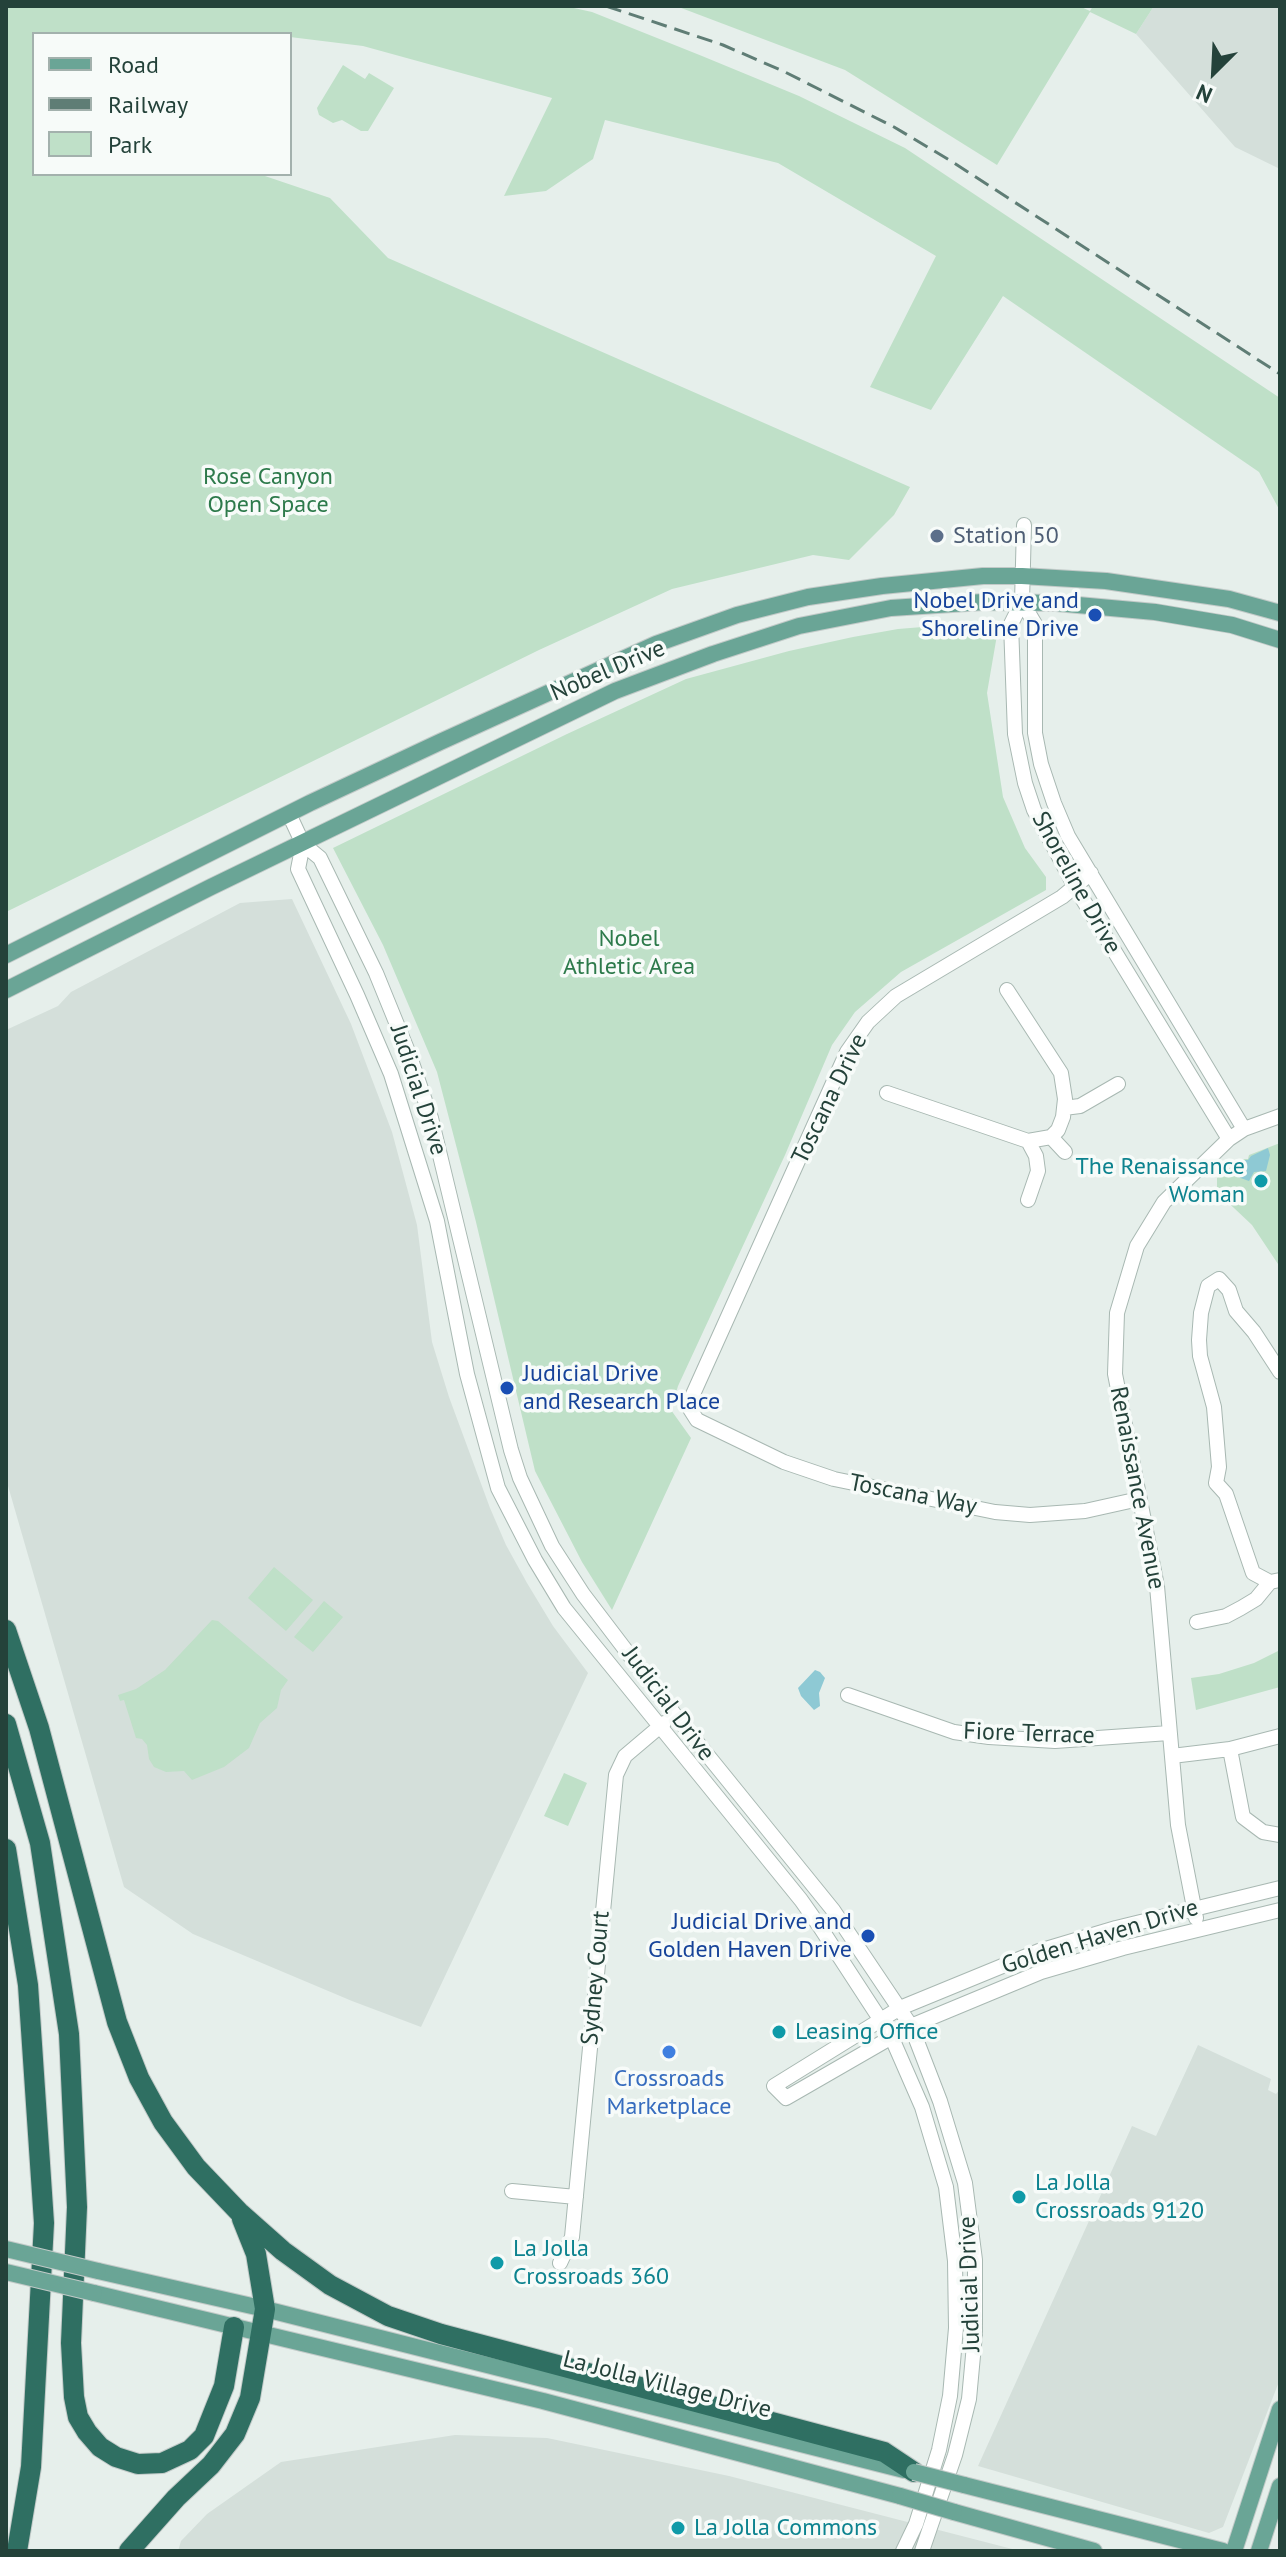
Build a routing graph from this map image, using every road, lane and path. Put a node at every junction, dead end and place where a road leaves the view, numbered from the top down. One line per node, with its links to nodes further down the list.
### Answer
1 (1024, 525): 2 (street, Shoreline Drive)
2 (1022, 576): 3 (street, Shoreline Drive); 4 (main road, Nobel Drive); 6 (main road, Nobel Drive)
3 (1022, 602): 5 (main road, Nobel Drive); 7 (main road, Nobel Drive); 8 (street, Shoreline Drive); 9 (street, Shoreline Drive)
4 (1280, 613)
5 (1280, 640)
6 (289, 814): 7 (street, Judicial Drive); 10 (main road, Nobel Drive)
7 (303, 844): 11 (main road, Nobel Drive); 30 (street, Judicial Drive); 32 (street, Judicial Drive)
8 (1091, 873): 9 (street, Toscana Drive); 17 (street, Shoreline Drive)
9 (1074, 885): 19 (street, Shoreline Drive); 24 (street, Toscana Drive)
10 (6, 955)
11 (6, 990)
12 (1007, 990): 15 (street)
13 (1118, 1084): 15 (street)
14 (887, 1093): 20 (street)
15 (1064, 1108): 18 (street)
16 (1280, 1116): 17 (street, Renaissance Avenue)
17 (1244, 1129): 19 (street, Renaissance Avenue)
18 (1051, 1137): 20 (street); 21 (street)
19 (1229, 1139): 25 (street, Renaissance Avenue)
20 (1028, 1141): 22 (street)
21 (1065, 1152)
22 (1028, 1200)
23 (1280, 1372): 26 (street)
24 (697, 1420): 25 (street, Toscana Way)
25 (1139, 1499): 33 (street, Renaissance Avenue)
26 (1275, 1581): 27 (street)
27 (1197, 1622)
28 (6, 1630): 49 (highway)
29 (848, 1695): 33 (street, Fiore Terrace)
30 (675, 1715): 32 (street, Sydney Court); 43 (street, Judicial Drive)
31 (6, 1724): 54 (highway)
32 (659, 1727): 44 (street, Judicial Drive); 48 (street, Sydney Court)
33 (1169, 1733): 36 (street, Renaissance Avenue)
34 (1280, 1736): 35 (street)
35 (1230, 1749): 36 (street); 37 (street)
36 (1172, 1756): 40 (street, Renaissance Avenue)
37 (1280, 1835)
38 (6, 1849): 59 (highway)
39 (1280, 1888): 40 (street, Golden Haven Drive)
40 (1195, 1908): 42 (street, Renaissance Avenue); 43 (street, Golden Haven Drive)
41 (1280, 1910): 42 (street, Golden Haven Drive)
42 (1199, 1930): 45 (street, Golden Haven Drive)
43 (900, 2008): 44 (street, Golden Haven Drive); 45 (street, Judicial Drive)
44 (881, 2019): 46 (street, Judicial Drive); 46 (street, Golden Haven Drive)
45 (911, 2026): 46 (street, Golden Haven Drive); 62 (street, Judicial Drive)
46 (891, 2036): 61 (street, Judicial Drive)
47 (512, 2191): 48 (street)
48 (576, 2197): 51 (street, Sydney Court)
49 (239, 2212): 53 (highway); 57 (highway)
50 (6, 2249): 53 (main road, La Jolla Village Drive, bridge)
51 (560, 2263)
52 (6, 2272): 54 (main road, La Jolla Village Drive, bridge)
53 (265, 2309): 55 (highway); 57 (main road, La Jolla Village Drive)
54 (234, 2327): 55 (main road, La Jolla Village Drive)
55 (263, 2333): 60 (highway); 63 (main road, La Jolla Village Drive, bridge)
56 (1280, 2409): 65 (main road)
57 (914, 2472): 64 (main road, La Jolla Village Drive, bridge)
58 (1280, 2486): 66 (main road)
59 (17, 2551)
60 (129, 2551)
61 (903, 2551)
62 (922, 2551)
63 (1094, 2551)
64 (1223, 2551)
65 (1234, 2551)
66 (1259, 2551)

